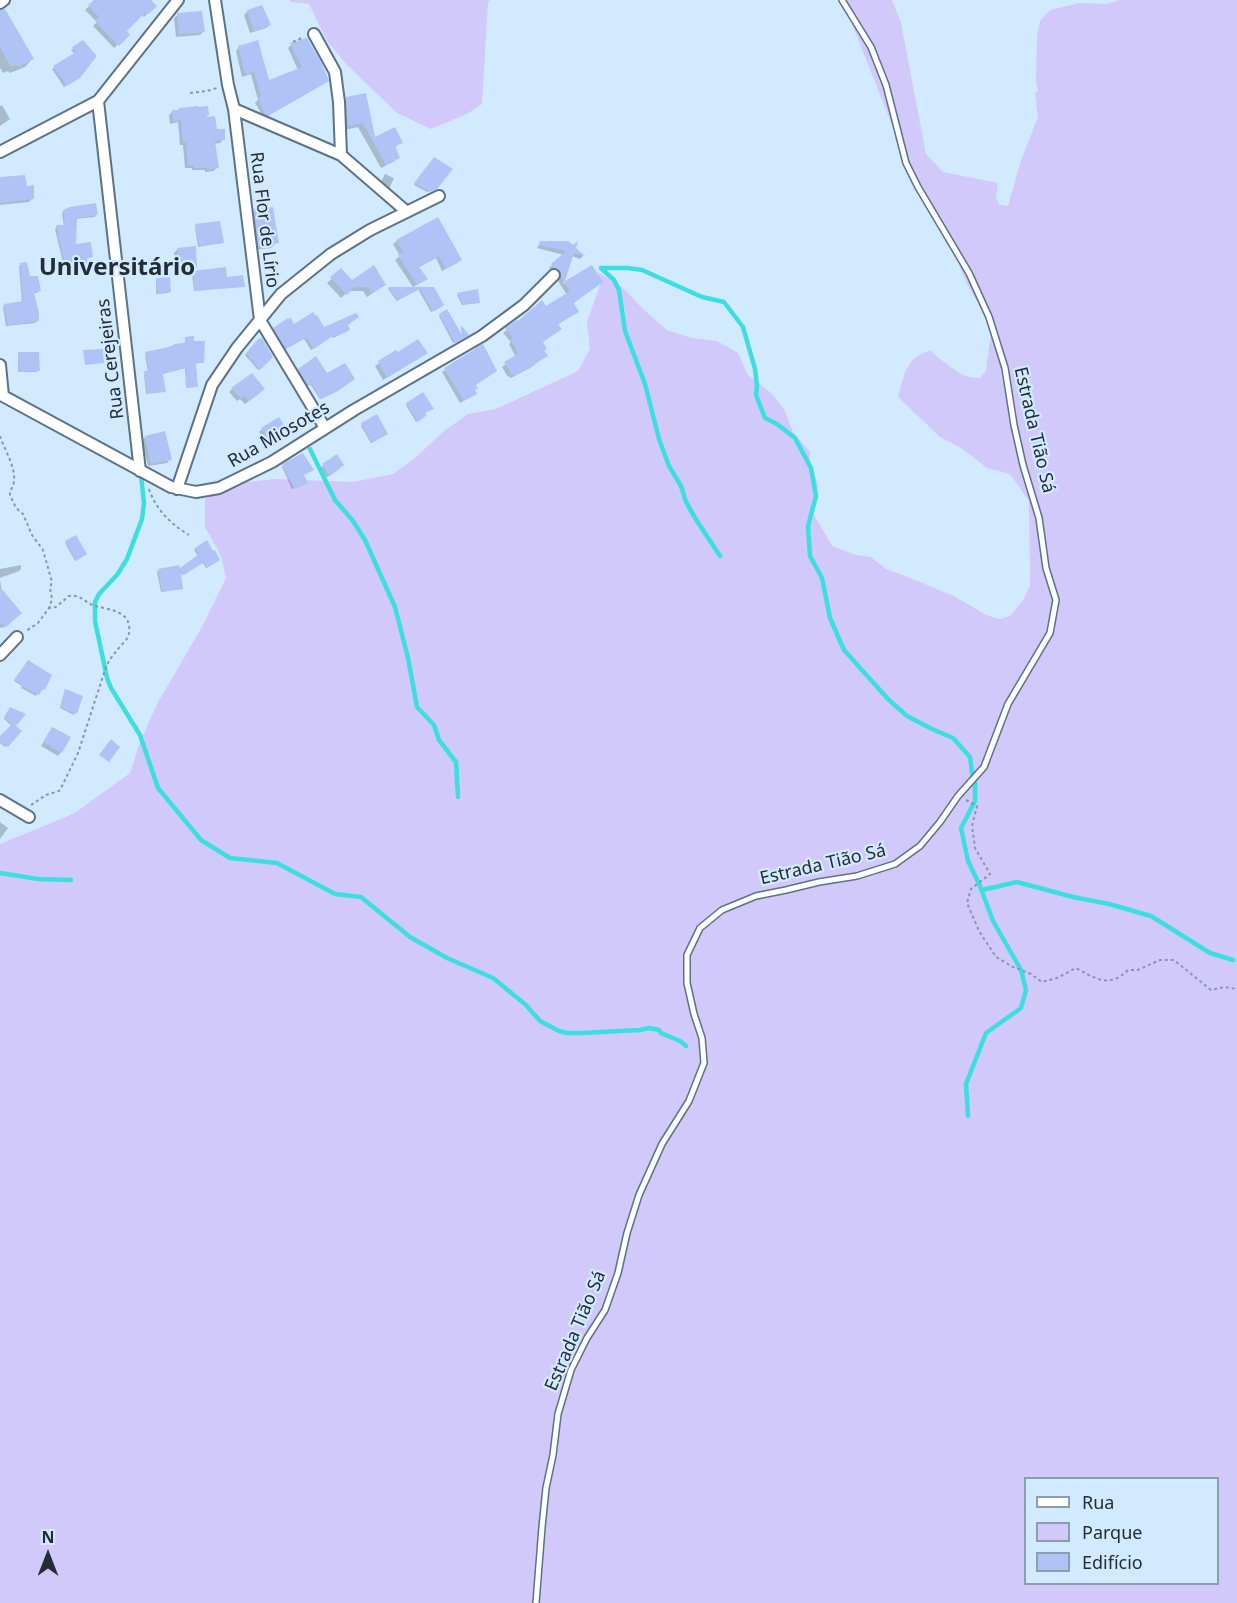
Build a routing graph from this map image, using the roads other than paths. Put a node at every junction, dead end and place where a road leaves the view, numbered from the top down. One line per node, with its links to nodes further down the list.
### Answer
1 (4, 0): 5 (street)
2 (178, 0): 7 (street)
3 (216, 0): 8 (street, Rua Flor de Lírio)
4 (842, 0): 25 (lane, Estrada Tião Sá)
5 (0, 3)
6 (314, 34): 10 (street)
7 (98, 101): 9 (street); 19 (street, Rua Cerejeiras)
8 (234, 109): 10 (street); 14 (street, Rua Flor de Lírio)
9 (0, 152)
10 (340, 155): 12 (street)
11 (439, 196): 12 (street)
12 (407, 212): 14 (street)
13 (554, 275): 18 (street, Rua Miosotes)
14 (260, 320): 18 (street, Rua Flor de Lírio); 20 (street)
15 (0, 365): 16 (street)
16 (0, 371): 17 (street)
17 (2, 397): 19 (street, Rua Miosotes)
18 (326, 428): 20 (street, Rua Miosotes)
19 (143, 472): 20 (street, Rua Miosotes)
20 (177, 489)
21 (17, 637): 22 (street)
22 (0, 655)
23 (0, 800): 24 (street)
24 (26, 815)
25 (536, 1603)

